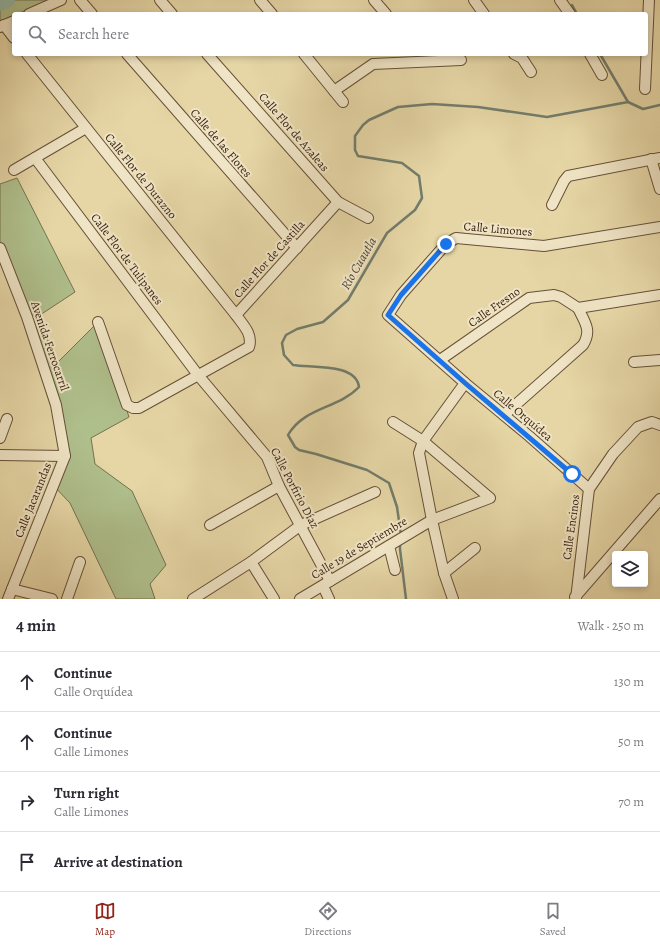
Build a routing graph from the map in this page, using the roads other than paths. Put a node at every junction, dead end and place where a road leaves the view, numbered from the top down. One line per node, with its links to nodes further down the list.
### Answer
1 (60, 0): 8 (street)
2 (80, 0): 9 (street)
3 (160, 0): 10 (street)
4 (260, 0): 11 (street)
5 (374, 0): 12 (street)
6 (474, 0): 13 (street)
7 (649, 0): 14 (street)
8 (33, 12)
9 (90, 12)
10 (170, 12)
11 (270, 12)
12 (384, 12)
13 (483, 12)
14 (648, 18)
15 (12, 22): 16 (street)
16 (2, 26): 17 (street)
17 (12, 36)
18 (29, 56): 32 (street, Calle Flor de Durazno)
19 (129, 56): 42 (street, Calle de las Flores)
20 (209, 56): 37 (street, Calle Flor de Azaleas)
21 (306, 56): 30 (street)
22 (518, 56): 27 (street)
23 (591, 56): 28 (street)
24 (646, 56): 29 (street)
25 (422, 58): 26 (street); 30 (street)
26 (461, 60)
27 (531, 72)
28 (602, 75)
29 (644, 89)
30 (334, 91): 31 (street)
31 (343, 102)
32 (86, 128): 33 (street); 45 (street, Calle Flor de Durazno)
33 (35, 158): 35 (street); 50 (street, Calle Flor de Tulipanes)
34 (656, 158): 36 (street); 38 (street)
35 (14, 170)
36 (660, 190)
37 (338, 202): 39 (street, Calle Flor de Azaleas); 42 (street, Calle Flor de Castilla)
38 (552, 205)
39 (368, 218)
40 (660, 227): 47 (street, Calle Limones)
41 (0, 248): 59 (street, Avenida Ferrocarril)
42 (296, 248): 45 (street, Calle Flor de Castilla)
43 (660, 295): 44 (street)
44 (578, 308): 47 (street, Calle Fresno); 52 (street)
45 (236, 315): 50 (street, Calle Flor de Castilla)
46 (98, 322): 50 (street, Calle Flor de Castilla)
47 (440, 360): 51 (street, Calle Orquídea)
48 (660, 360): 49 (street)
49 (634, 362)
50 (198, 375): 60 (street, Calle Porfirio Díaz)
51 (465, 383): 52 (street, Calle Orquídea); 57 (street)
52 (504, 415): 61 (street, Calle Orquídea)
53 (7, 419): 56 (street)
54 (393, 422): 57 (street)
55 (660, 424): 61 (street, Calle Encinos)
56 (0, 438)
57 (423, 442): 64 (street); 64 (street, Calle 19 de Septiembre)
58 (0, 455): 59 (street)
59 (65, 456): 74 (street, Calle Jacarandas)
60 (279, 486): 65 (street); 66 (street, Calle Porfirio Díaz)
61 (589, 489): 75 (street, Calle Encinos)
62 (375, 492): 66 (street)
63 (660, 499): 75 (street)
64 (432, 520): 67 (street, Calle 19 de Septiembre); 72 (street)
65 (210, 525)
66 (301, 525): 70 (street); 73 (street, Calle Porfirio Díaz)
67 (389, 546): 71 (street); 73 (street, Calle 19 de Septiembre)
68 (475, 548): 72 (street)
69 (80, 562): 78 (street)
70 (251, 562): 79 (street); 80 (street)
71 (395, 570)
72 (444, 573): 83 (street)
73 (327, 583): 81 (street, Calle 19 de Septiembre); 82 (street, Calle Porfirio Díaz)
74 (12, 589): 76 (street, Calle Jacarandas); 77 (street)
75 (575, 598)
76 (8, 599)
77 (52, 599)
78 (67, 599)
79 (194, 599)
80 (274, 599)
81 (300, 599)
82 (329, 599)
83 (453, 599)

